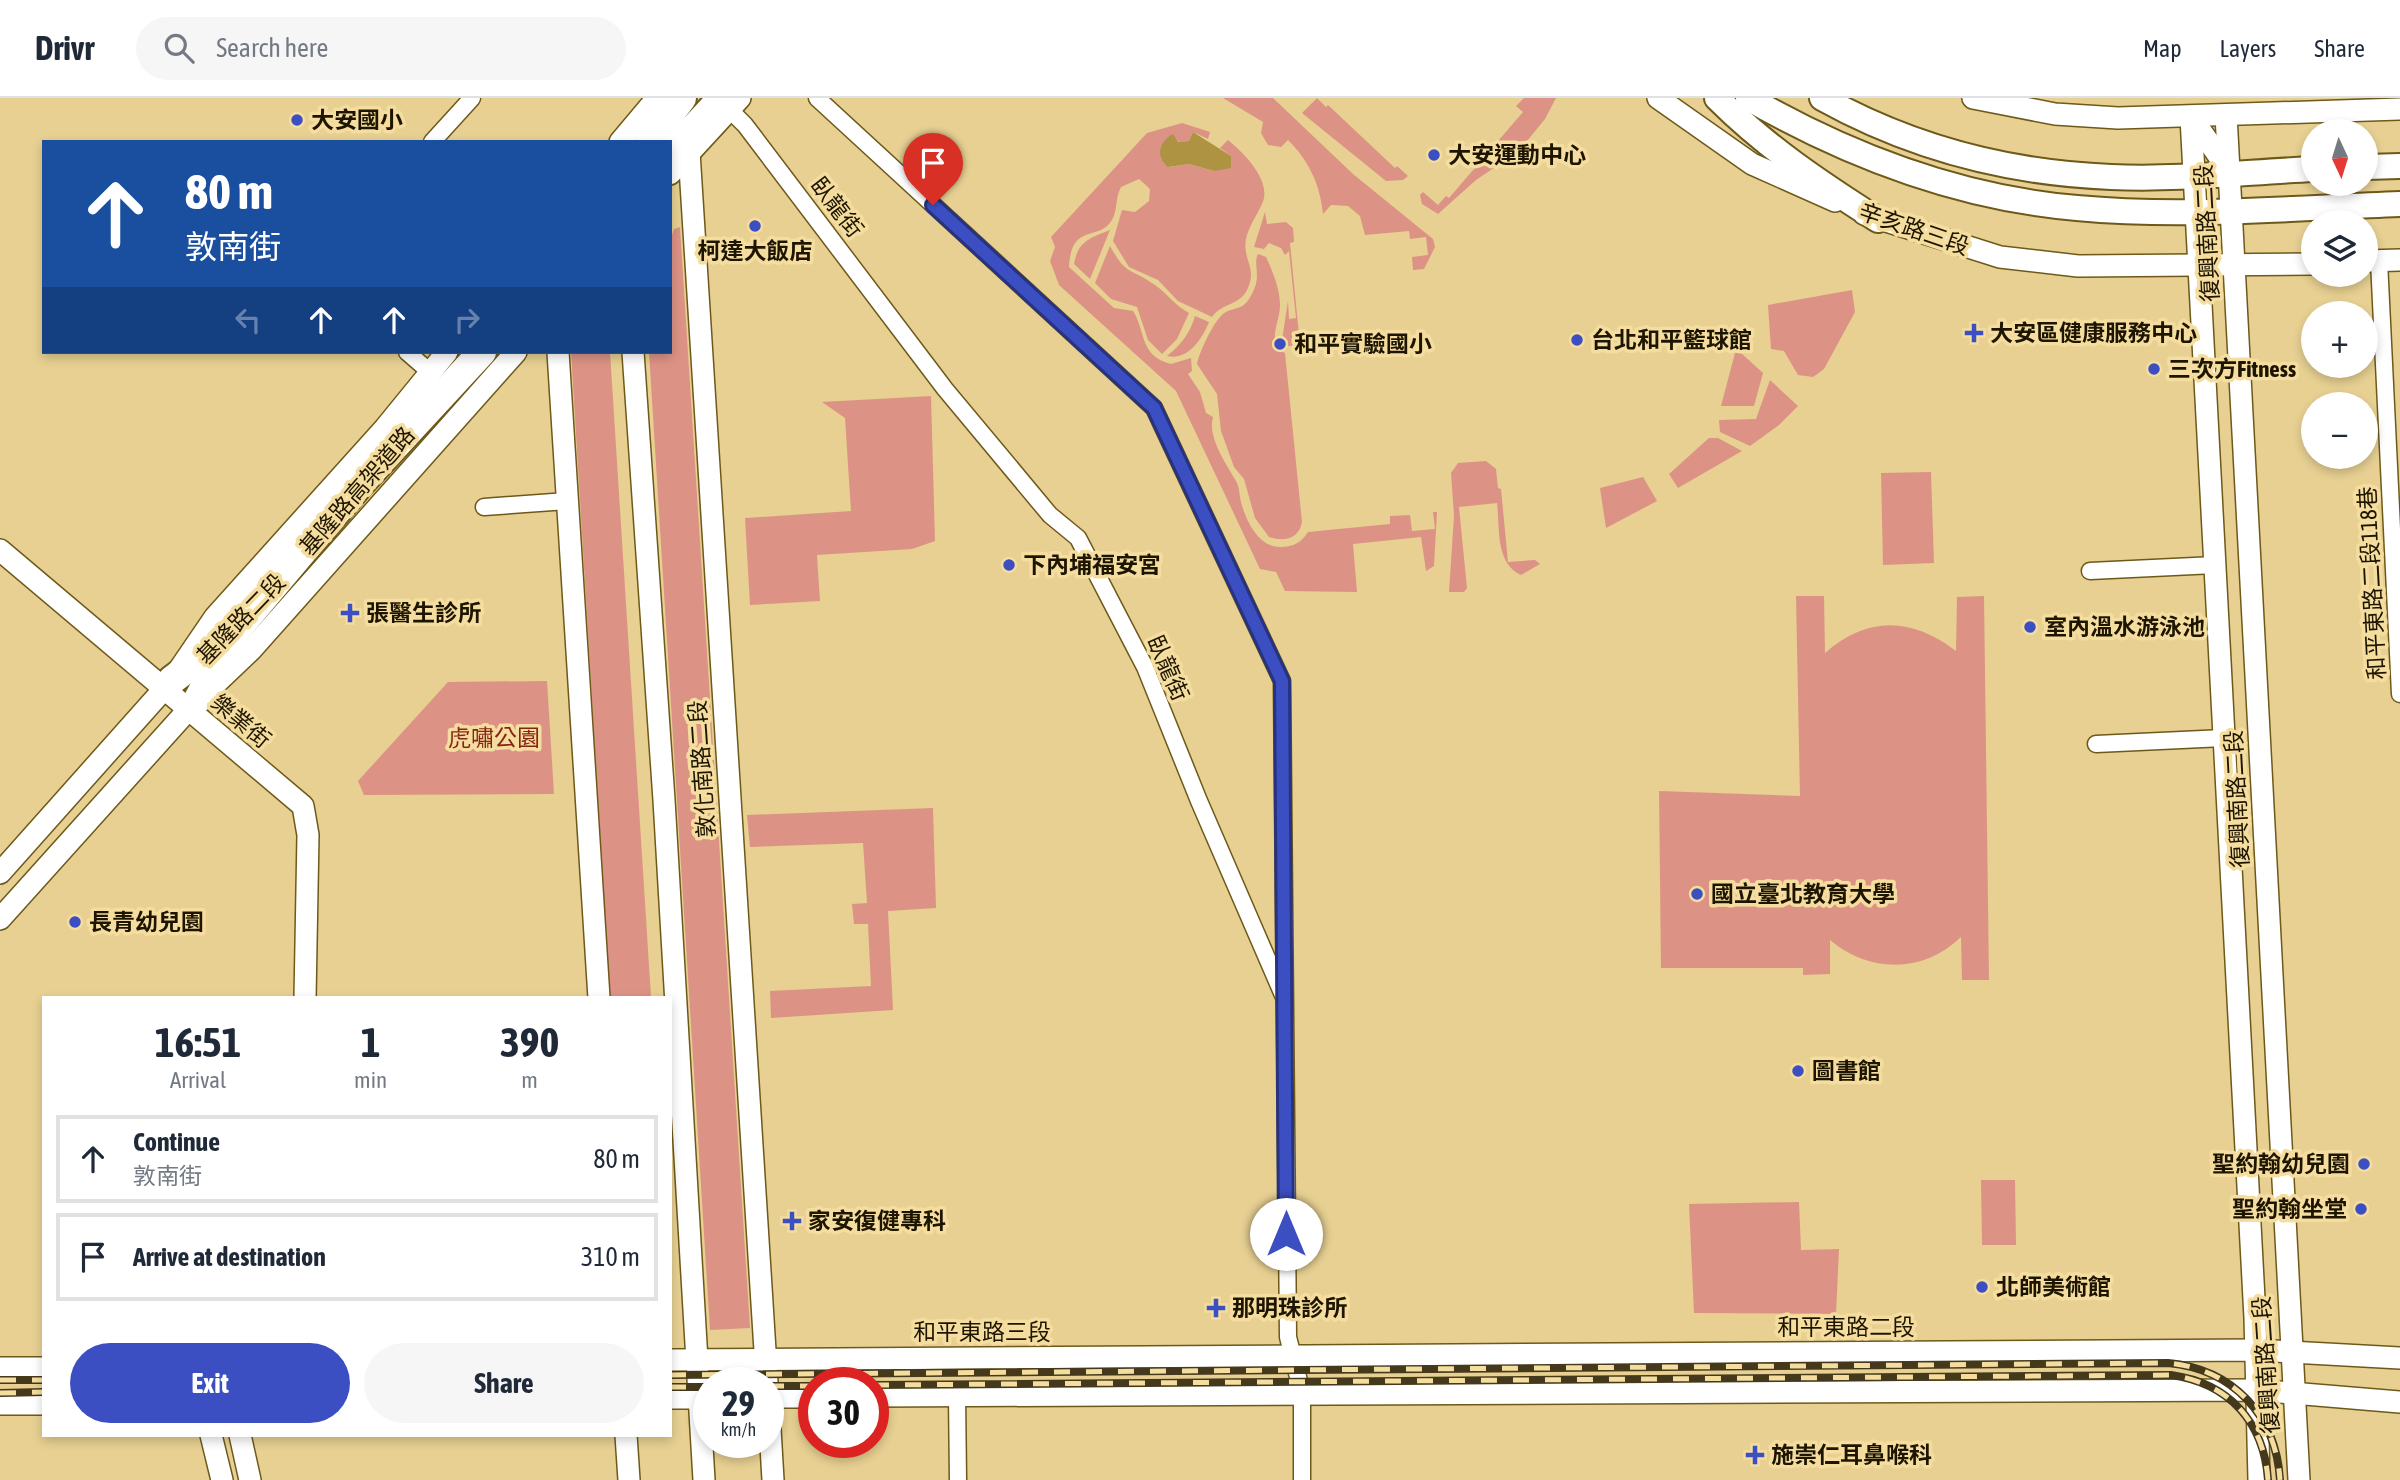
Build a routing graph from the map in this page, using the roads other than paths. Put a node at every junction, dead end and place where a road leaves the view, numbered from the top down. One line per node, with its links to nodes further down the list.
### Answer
1 (472, 98): 15 (street)
2 (657, 98): 14 (main road)
3 (682, 98): 14 (highway)
4 (703, 98): 16 (highway)
5 (817, 98): 52 (street)
6 (1658, 98): 25 (main road, 辛亥路三段)
7 (1717, 98): 25 (main road)
8 (1748, 98): 24 (main road)
9 (1822, 98): 21 (main road)
10 (1973, 98): 13 (main road)
11 (731, 102): 16 (highway); 52 (street, 臥龍街)
12 (2400, 109): 13 (main road)
13 (2208, 116): 20 (main road, 復興南路二段); 20 (main road); 21 (main road, 復興南路二段)
14 (632, 138)
15 (434, 140)
16 (675, 149): 57 (main road, 敦化南路二段)
17 (2400, 166): 18 (main road)
18 (2378, 167)
19 (2301, 169): 20 (main road)
20 (2230, 172): 21 (main road); 23 (main road, 復興南路二段)
21 (2194, 175): 24 (main road, 復興南路二段)
22 (2400, 204): 23 (main road)
23 (2232, 210): 24 (main road); 28 (main road, 復興南路二段)
24 (2196, 211): 29 (main road, 復興南路二段)
25 (1878, 220): 29 (main road, 辛亥路三段)
26 (2382, 261): 44 (street, 和平東路二段118巷)
27 (2301, 264): 28 (main road, 辛亥路三段)
28 (2235, 266): 29 (main road, 辛亥路三段); 54 (main road, 復興南路二段)
29 (2199, 267): 40 (main road, 復興南路二段)
30 (409, 354): 36 (street)
31 (445, 354): 36 (main road, 基隆路二段)
32 (480, 354): 42 (highway, 基隆路高架道路)
33 (514, 354): 45 (main road, 基隆路二段)
34 (558, 354): 37 (main road)
35 (632, 354): 59 (main road, 敦化南路二段)
36 (430, 372): 43 (main road, 基隆路二段)
37 (567, 501): 38 (street); 51 (main road)
38 (484, 507)
39 (0, 550): 43 (main road, 樂業街)
40 (2215, 565): 41 (street); 46 (main road, 復興南路二段)
41 (2091, 572)
42 (234, 633): 43 (highway, 基隆路高架道路); 45 (highway, 基隆路高架道路)
43 (168, 684): 45 (main road, 樂業街); 48 (main road, 基隆路二段)
44 (2400, 694)
45 (193, 704): 49 (main road, 基隆路二段); 50 (main road, 樂業街)
46 (2224, 738): 47 (street); 53 (main road, 復興南路二段)
47 (2096, 744)
48 (0, 873)
49 (0, 919)
50 (305, 996)
51 (599, 996)
52 (1286, 1002): 55 (street, 臥龍街)
53 (2255, 1350): 54 (main road, 和平東路二段); 55 (main road, 和平東路二段); 64 (main road, 復興南路二段)
54 (2291, 1352): 56 (main road, 和平東路二段); 65 (main road, 復興南路二段)
55 (1293, 1358): 57 (main road, 和平東路三段); 66 (street, 臥龍街)
56 (2400, 1358)
57 (766, 1359): 59 (main road, 和平東路三段); 61 (main road, 敦化南路二段)
58 (672, 1360): 59 (main road, 和平東路三段)
59 (697, 1360): 60 (main road, 敦化南路二段)
60 (698, 1367)
61 (766, 1367)
62 (0, 1368): 63 (main road)
63 (42, 1368)
64 (2255, 1390): 65 (main road); 66 (main road); 86 (main road, 復興南路二段)
65 (2294, 1393): 71 (main road); 87 (main road, 復興南路二段)
66 (1302, 1394): 67 (main road); 85 (street, 臥龍街)
67 (957, 1395): 68 (main road); 84 (street)
68 (889, 1396)
69 (672, 1398): 70 (main road)
70 (693, 1398)
71 (2400, 1402)
72 (0, 1404): 73 (main road)
73 (42, 1404)
74 (211, 1437): 79 (main road)
75 (240, 1437): 80 (main road)
76 (626, 1437): 81 (main road)
77 (704, 1458): 82 (main road, 敦化南路二段)
78 (772, 1458): 83 (main road)
79 (222, 1480)
80 (250, 1480)
81 (629, 1480)
82 (704, 1480)
83 (773, 1480)
84 (958, 1480)
85 (1303, 1480)
86 (2259, 1480)
87 (2299, 1480)

